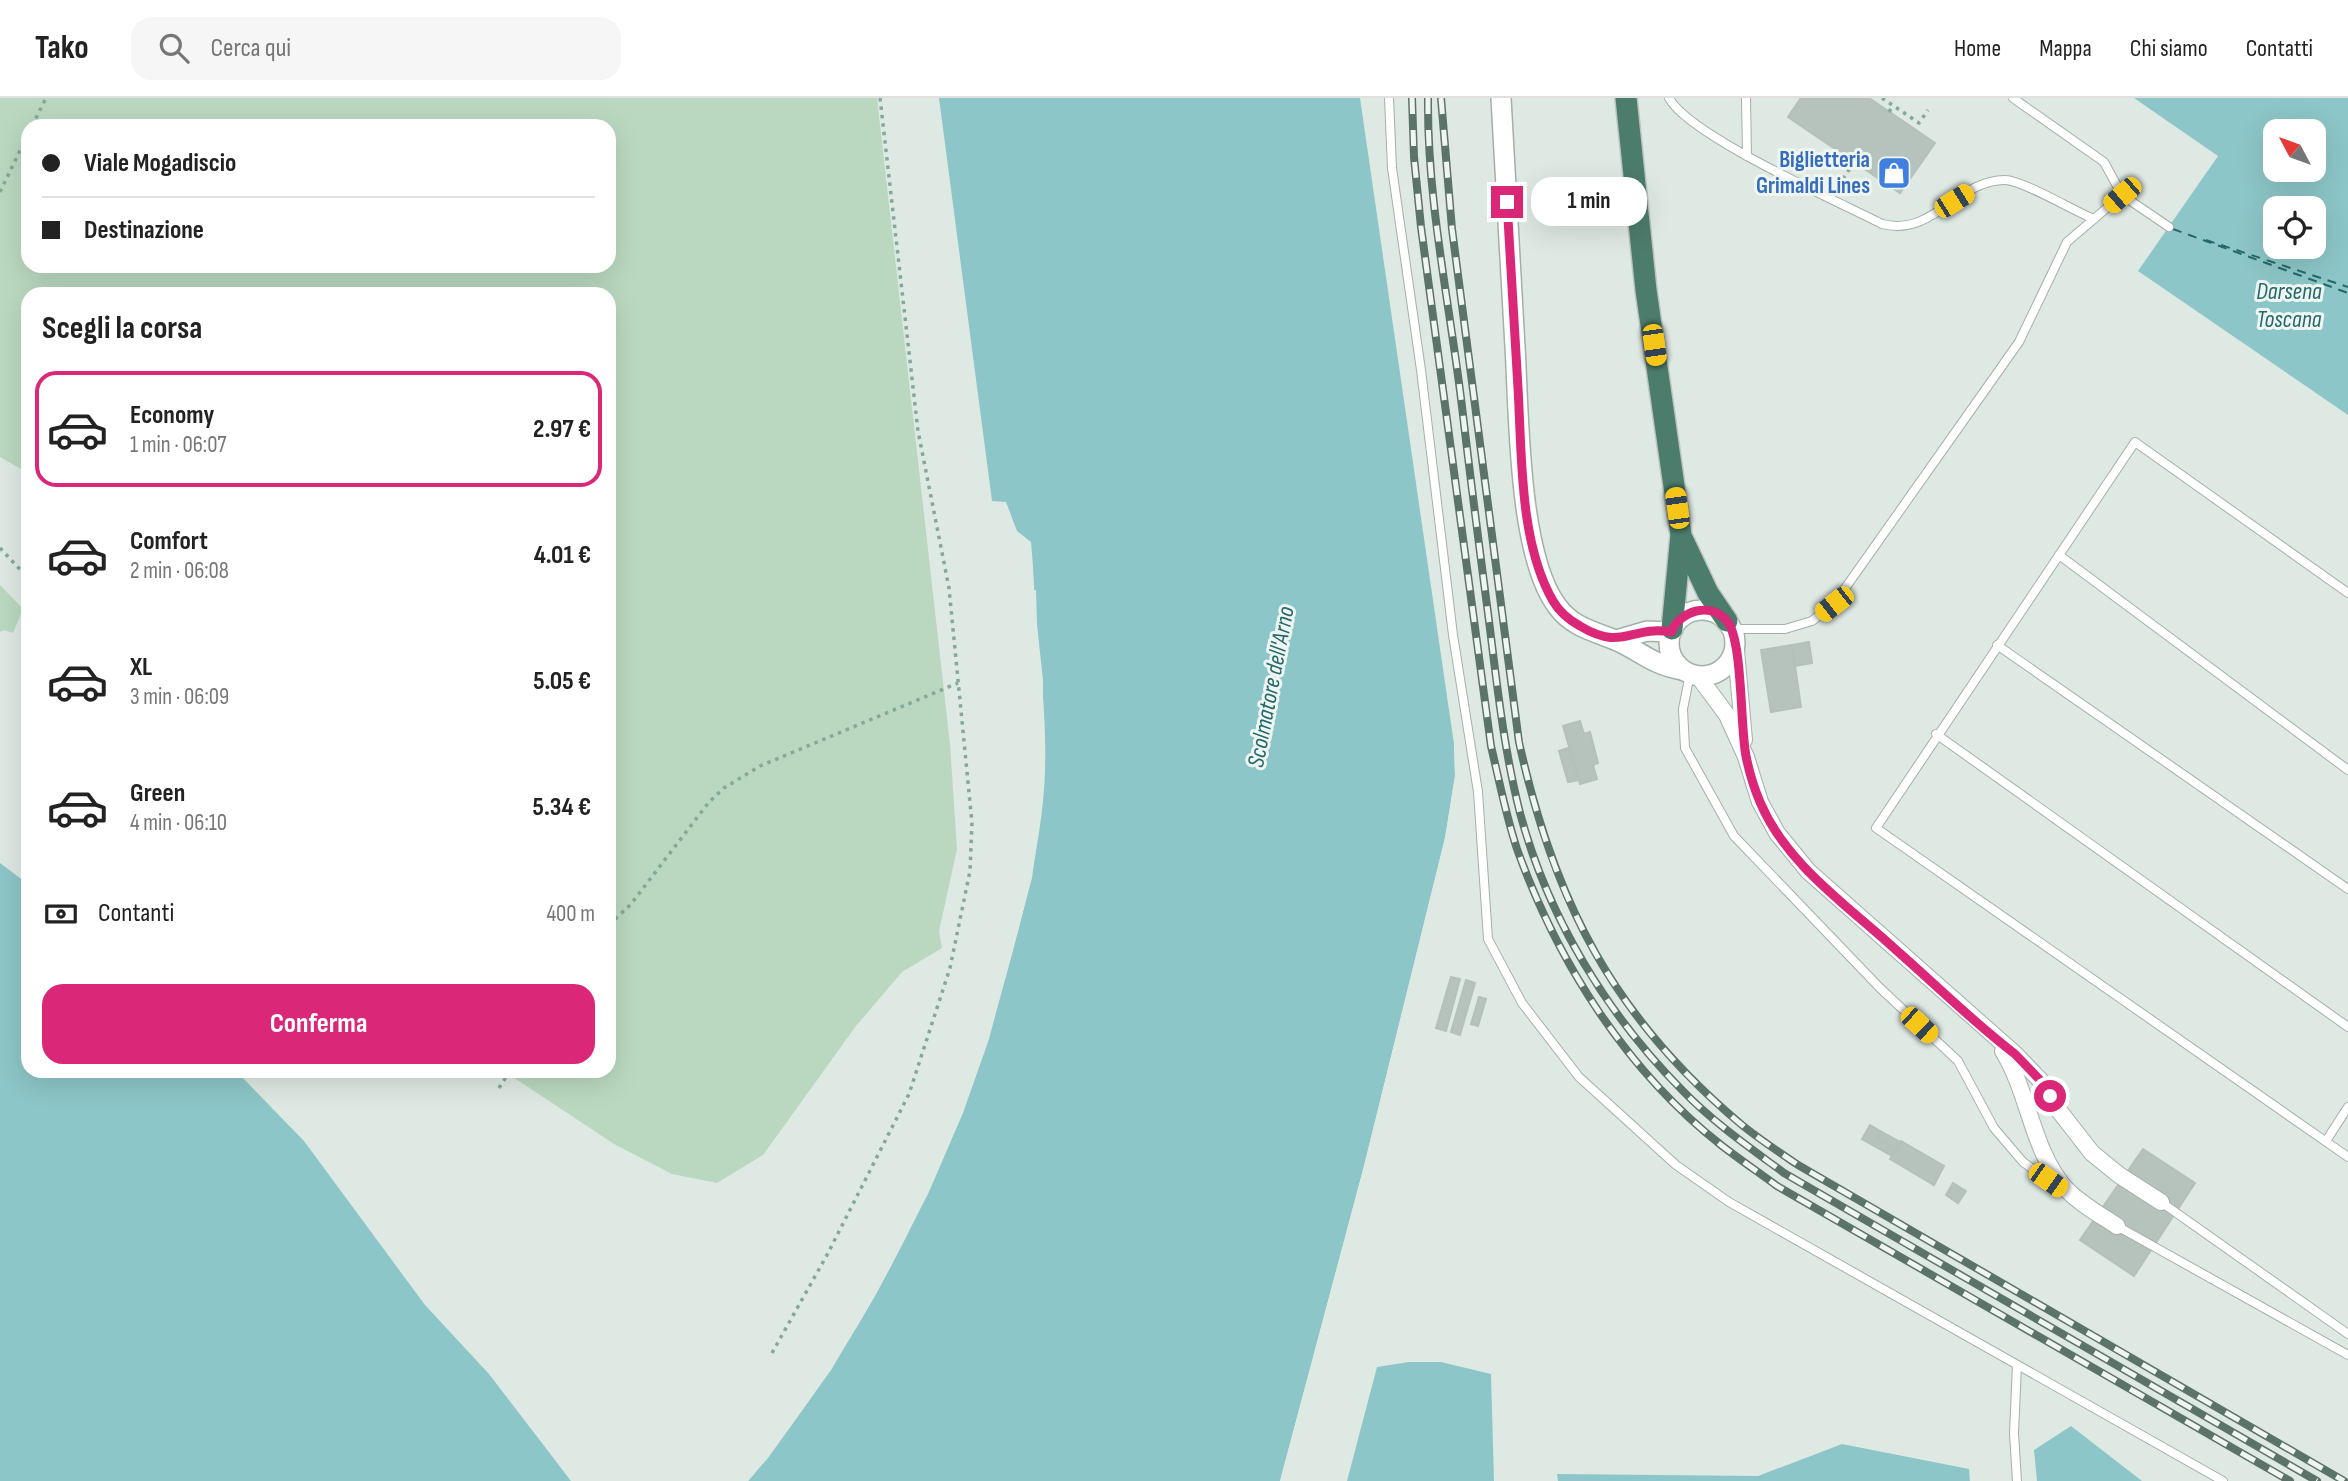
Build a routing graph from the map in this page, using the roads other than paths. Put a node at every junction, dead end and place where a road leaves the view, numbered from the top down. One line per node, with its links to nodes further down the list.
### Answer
1 (1389, 98): 33 (lane)
2 (1501, 98): 16 (street)
3 (1626, 98): 11 (highway)
4 (1670, 98): 7 (lane)
5 (1746, 98): 7 (lane)
6 (2013, 98): 8 (lane)
7 (1747, 156): 9 (lane)
8 (2122, 195): 9 (lane); 10 (lane)
9 (2094, 219): 14 (lane)
10 (2169, 227)
11 (1681, 535): 14 (highway); 15 (highway)
12 (2059, 555): 13 (lane); 17 (lane); 21 (lane)
13 (2348, 593)
14 (1731, 629): 15 (street); 18 (street); 20 (street)
15 (1671, 631): 16 (street); 18 (street)
16 (1616, 640): 18 (street)
17 (1997, 645): 19 (lane); 22 (lane)
18 (1690, 673): 20 (street); 29 (lane)
19 (1937, 734): 23 (lane); 26 (lane)
20 (1746, 757): 24 (street)
21 (2348, 770)
22 (2348, 889)
23 (2348, 1027)
24 (1997, 1040): 28 (street); 29 (street)
25 (2348, 1107): 26 (lane)
26 (2326, 1141): 27 (lane)
27 (2348, 1157)
28 (2161, 1202): 31 (lane)
29 (2085, 1206): 30 (street)
30 (2117, 1226): 32 (lane)
31 (2348, 1334)
32 (2348, 1355)
33 (2017, 1364): 34 (lane); 35 (lane)
34 (2017, 1481)
35 (2223, 1481)

